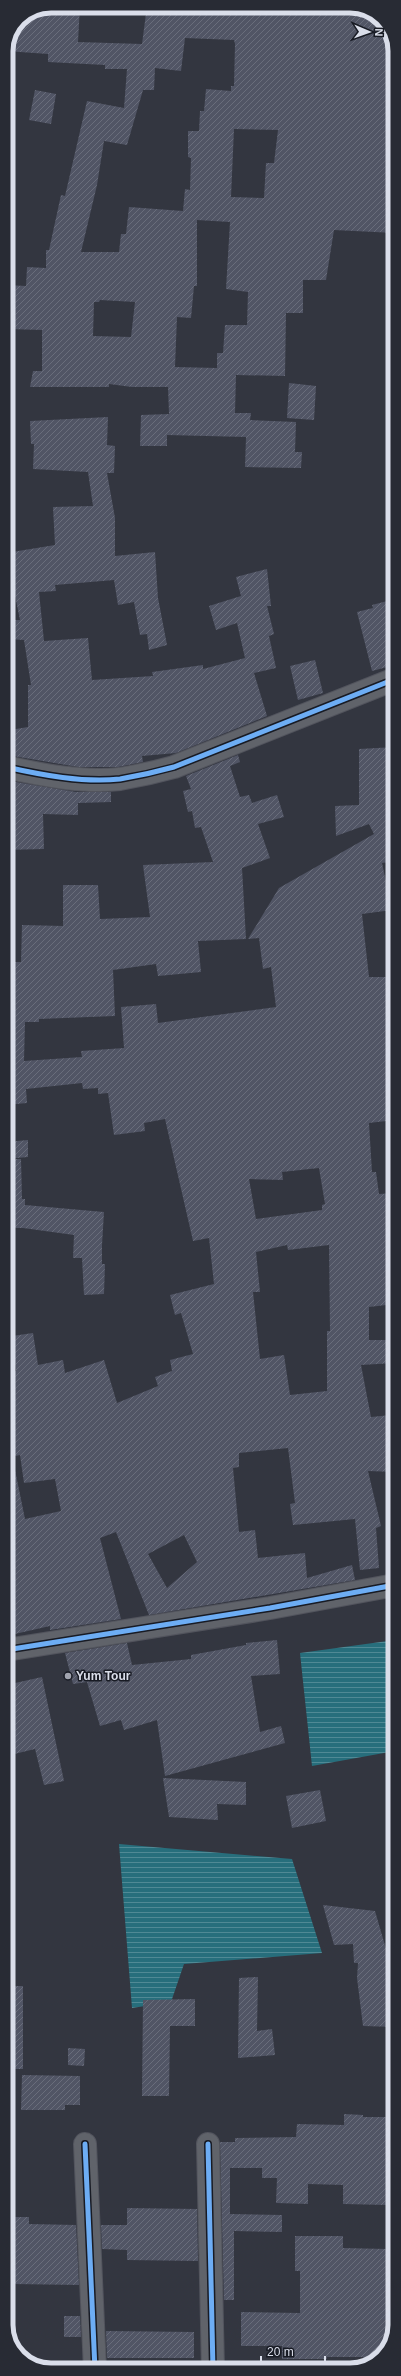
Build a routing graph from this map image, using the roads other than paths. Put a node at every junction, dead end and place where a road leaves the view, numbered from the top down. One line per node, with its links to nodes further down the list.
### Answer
1 (388, 682): 2 (street)
2 (13, 768)
3 (388, 1586): 4 (street)
4 (13, 1649)
5 (85, 2144): 7 (street)
6 (208, 2144): 8 (street)
7 (95, 2363)
8 (213, 2363)

